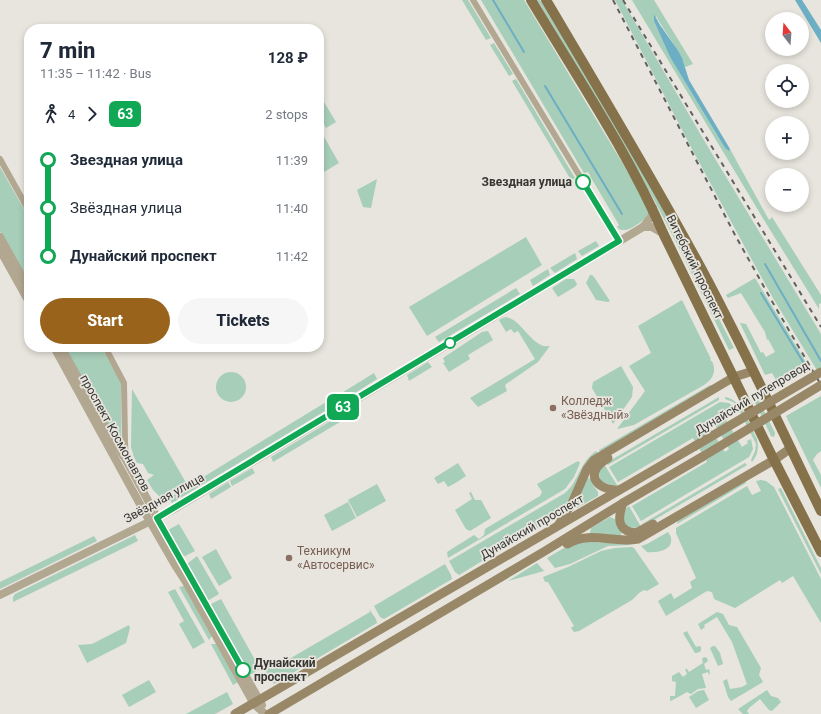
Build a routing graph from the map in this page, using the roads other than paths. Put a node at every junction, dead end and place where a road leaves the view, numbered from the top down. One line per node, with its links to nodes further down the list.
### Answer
1 (473, 0): 10 (street)
2 (531, 0): 6 (main road, Витебский проспект)
3 (546, 0): 17 (main road, Витебский проспект)
4 (0, 159): 5 (street)
5 (24, 202)
6 (653, 208): 7 (street); 8 (main road, Витебский проспект)
7 (643, 227): 8 (street); 10 (street, Звёздная улица)
8 (664, 235): 19 (main road, Витебский проспект)
9 (0, 237): 12 (street)
10 (619, 241): 28 (street, Звёздная улица)
11 (0, 250): 13 (street)
12 (24, 280)
13 (24, 293)
14 (57, 352): 28 (street, проспект Космонавтов)
15 (64, 352): 24 (street, проспект Космонавтов)
16 (108, 352): 24 (street)
17 (753, 371): 19 (main road); 22 (main road, Витебский проспект)
18 (821, 372): 21 (main road, Дунайский путепровод, bridge)
19 (736, 380): 23 (main road, Витебский проспект); 25 (main road); 29 (main road)
20 (821, 386): 26 (main road, Дунайский путепровод, bridge)
21 (695, 446): 25 (main road, Дунайский проспект)
22 (791, 448): 23 (main road); 27 (main road, Витебский проспект)
23 (773, 457): 26 (main road); 30 (main road); 31 (main road, Витебский проспект)
24 (126, 460): 28 (street, проспект Космонавтов)
25 (621, 490): 29 (main road, Дунайский проспект)
26 (623, 502): 30 (main road)
27 (821, 511)
28 (154, 520): 32 (street, Звёздная улица); 33 (street, проспект Космонавтов)
29 (559, 526): 33 (main road, Дунайский проспект)
30 (545, 551): 36 (main road)
31 (821, 552)
32 (0, 595)
33 (257, 702): 34 (main road, Дунайский проспект); 35 (street, проспект Космонавтов)
34 (235, 714)
35 (266, 714)
36 (269, 714)

